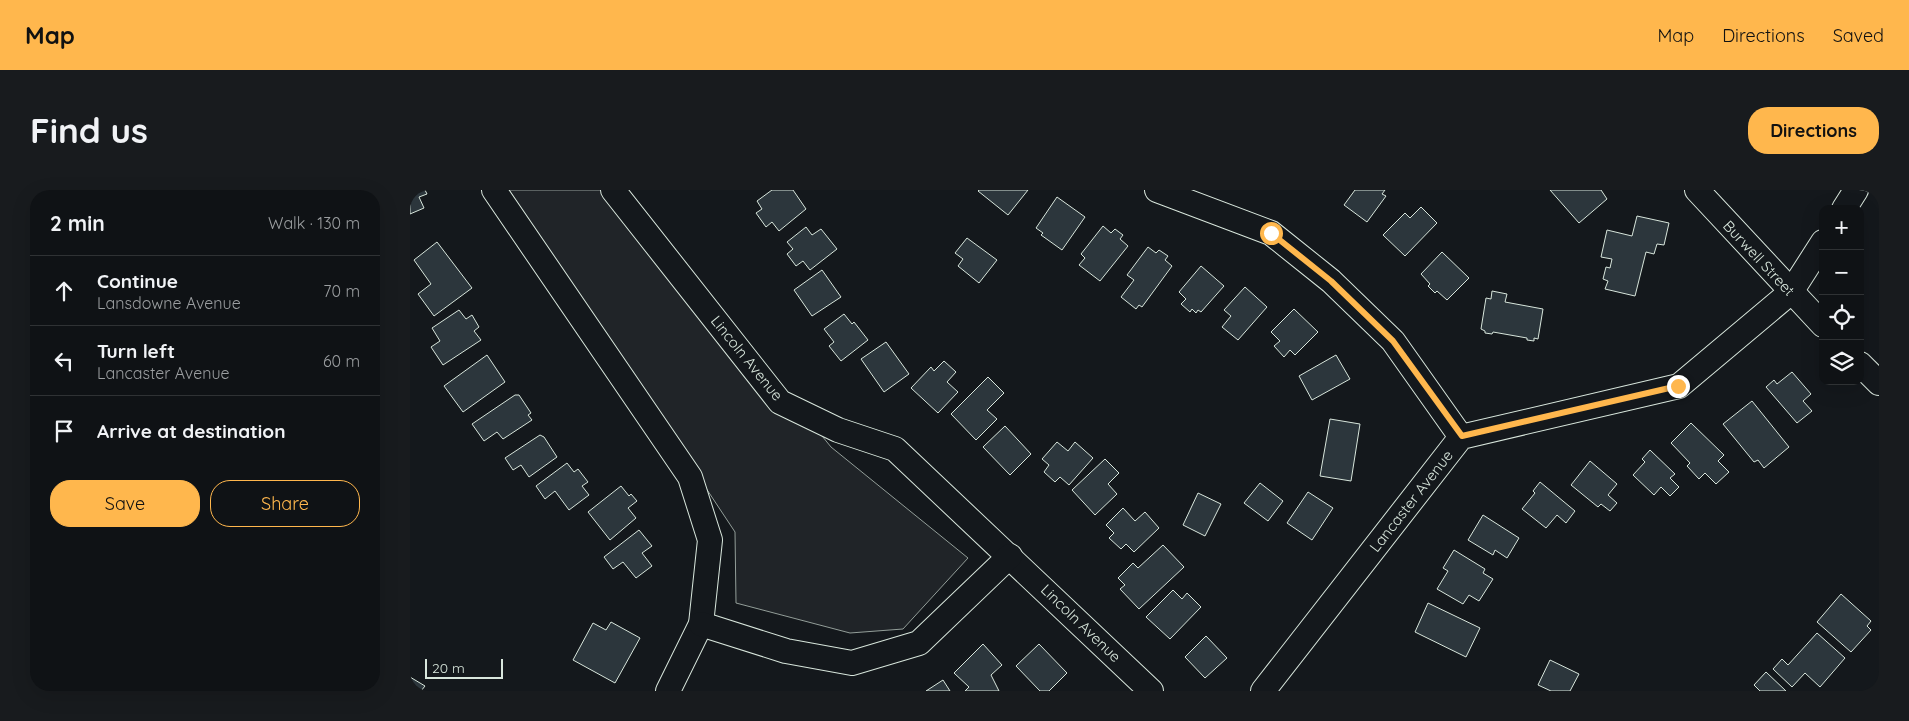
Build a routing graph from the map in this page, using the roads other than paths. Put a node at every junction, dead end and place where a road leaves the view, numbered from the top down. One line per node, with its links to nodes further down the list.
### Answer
1 (494, 190): 14 (street)
2 (613, 190): 13 (street, Lincoln Avenue)
3 (1157, 190): 12 (street)
4 (1697, 190): 8 (street, Burwell Street)
5 (1856, 190): 6 (street)
6 (1847, 205)
7 (1819, 248): 8 (street, Lancaster Avenue)
8 (1791, 292): 9 (street, Burwell Street); 12 (street, Lancaster Avenue)
9 (1819, 321)
10 (1864, 368): 11 (street)
11 (1879, 383)
12 (1462, 436): 17 (street, Lancaster Avenue)
13 (1010, 556): 14 (street); 16 (street, Lincoln Avenue)
14 (701, 624): 15 (street)
15 (668, 691)
16 (1151, 691)
17 (1263, 691)

